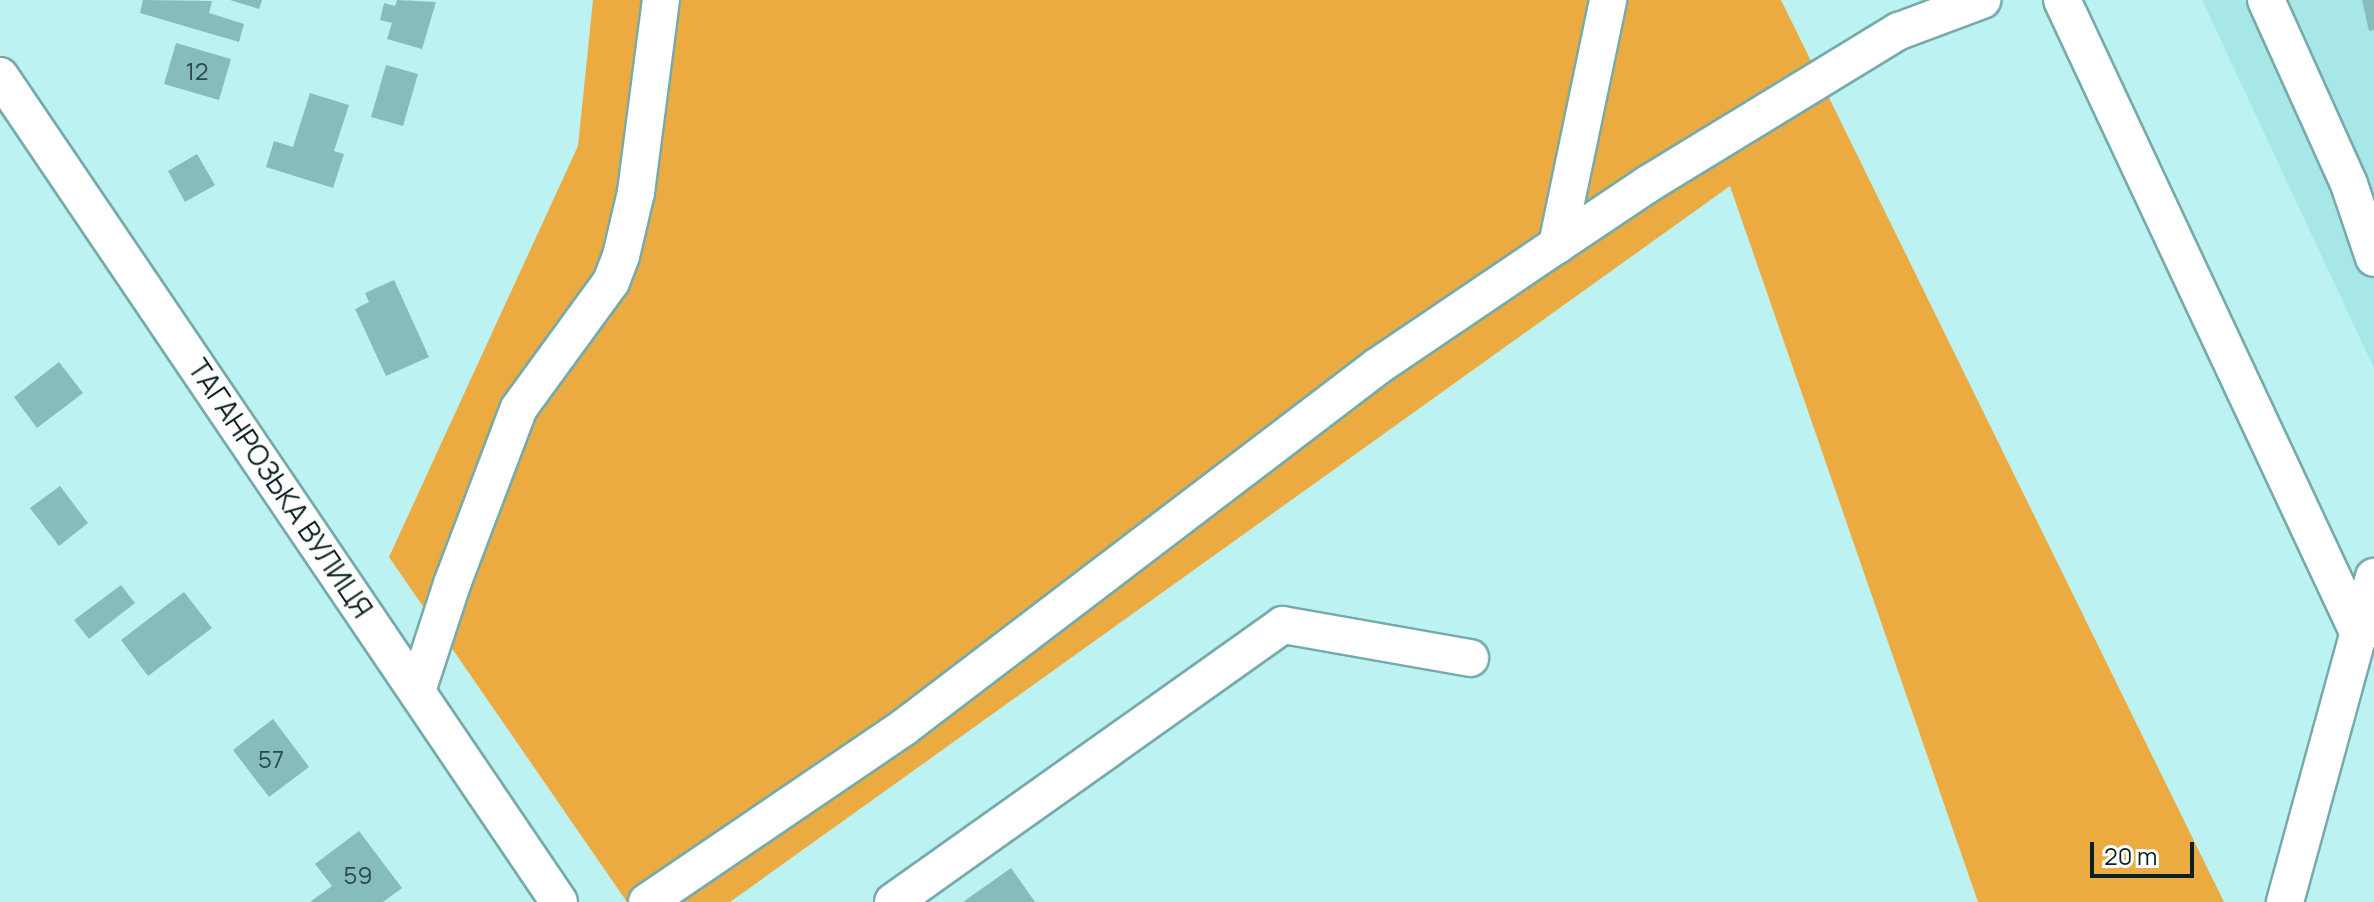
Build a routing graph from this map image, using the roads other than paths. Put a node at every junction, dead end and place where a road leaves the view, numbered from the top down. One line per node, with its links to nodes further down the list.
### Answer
1 (661, 0): 13 (street)
2 (1608, 0): 8 (street)
3 (1982, 0): 8 (street)
4 (2062, 0): 11 (street)
5 (2266, 0): 7 (street)
6 (0, 76): 13 (street, ТАГАНРОЗЬКА ВУЛИЦЯ)
7 (2362, 181): 9 (street)
8 (1557, 245): 15 (street)
9 (2374, 258)
10 (2374, 577): 11 (street)
11 (2366, 630): 17 (street)
12 (1470, 658): 16 (street)
13 (418, 688): 14 (street, ТАГАНРОЗЬКА ВУЛИЦЯ)
14 (559, 902)
15 (647, 902)
16 (893, 902)
17 (2285, 902)

